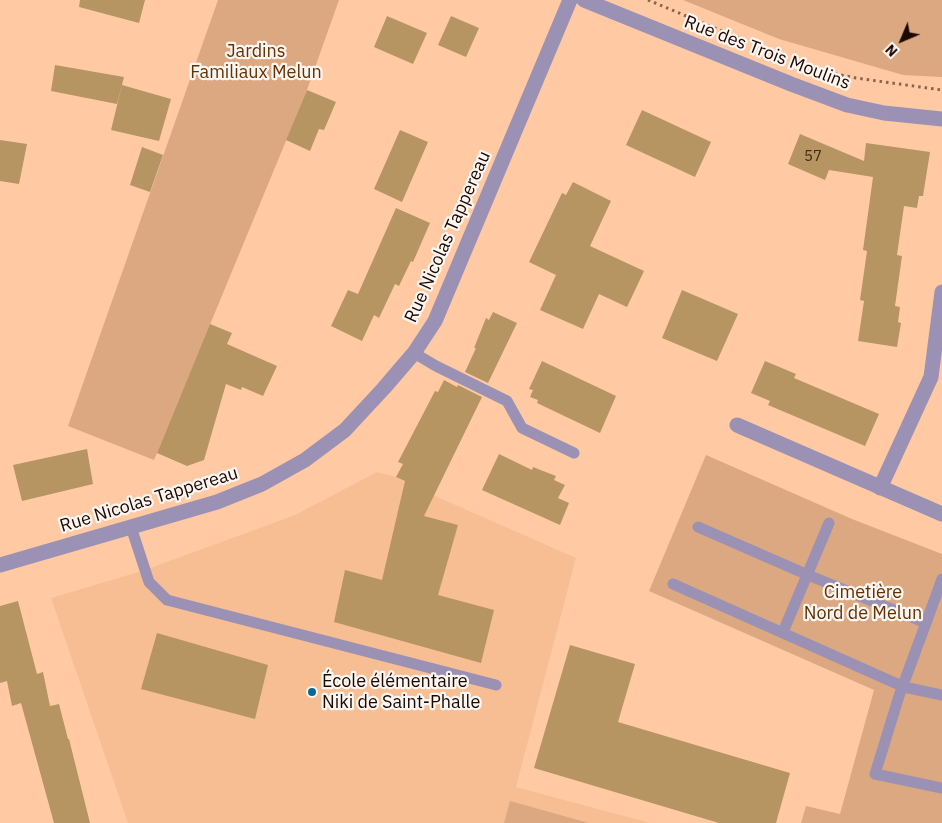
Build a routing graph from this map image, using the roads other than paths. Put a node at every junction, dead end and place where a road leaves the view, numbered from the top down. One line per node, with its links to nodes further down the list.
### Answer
1 (570, 0): 5 (street, Rue Nicolas Tappereau)
2 (584, 0): 3 (street, Rue des Trois Moulins)
3 (942, 119)
4 (942, 292): 8 (street)
5 (414, 353): 7 (lane); 11 (street, Rue Nicolas Tappereau)
6 (737, 425): 8 (street)
7 (574, 453)
8 (880, 488): 9 (street)
9 (942, 514)
10 (828, 523): 14 (lane)
11 (131, 527): 13 (street, Rue Nicolas Tappereau); 19 (lane)
12 (698, 527): 14 (lane)
13 (0, 565)
14 (808, 575): 17 (lane); 18 (lane)
15 (942, 579): 17 (lane)
16 (673, 584): 18 (lane)
17 (926, 623): 20 (lane)
18 (783, 632): 20 (lane)
19 (496, 686)
20 (904, 687): 21 (lane); 22 (lane)
21 (942, 695)
22 (942, 788)

